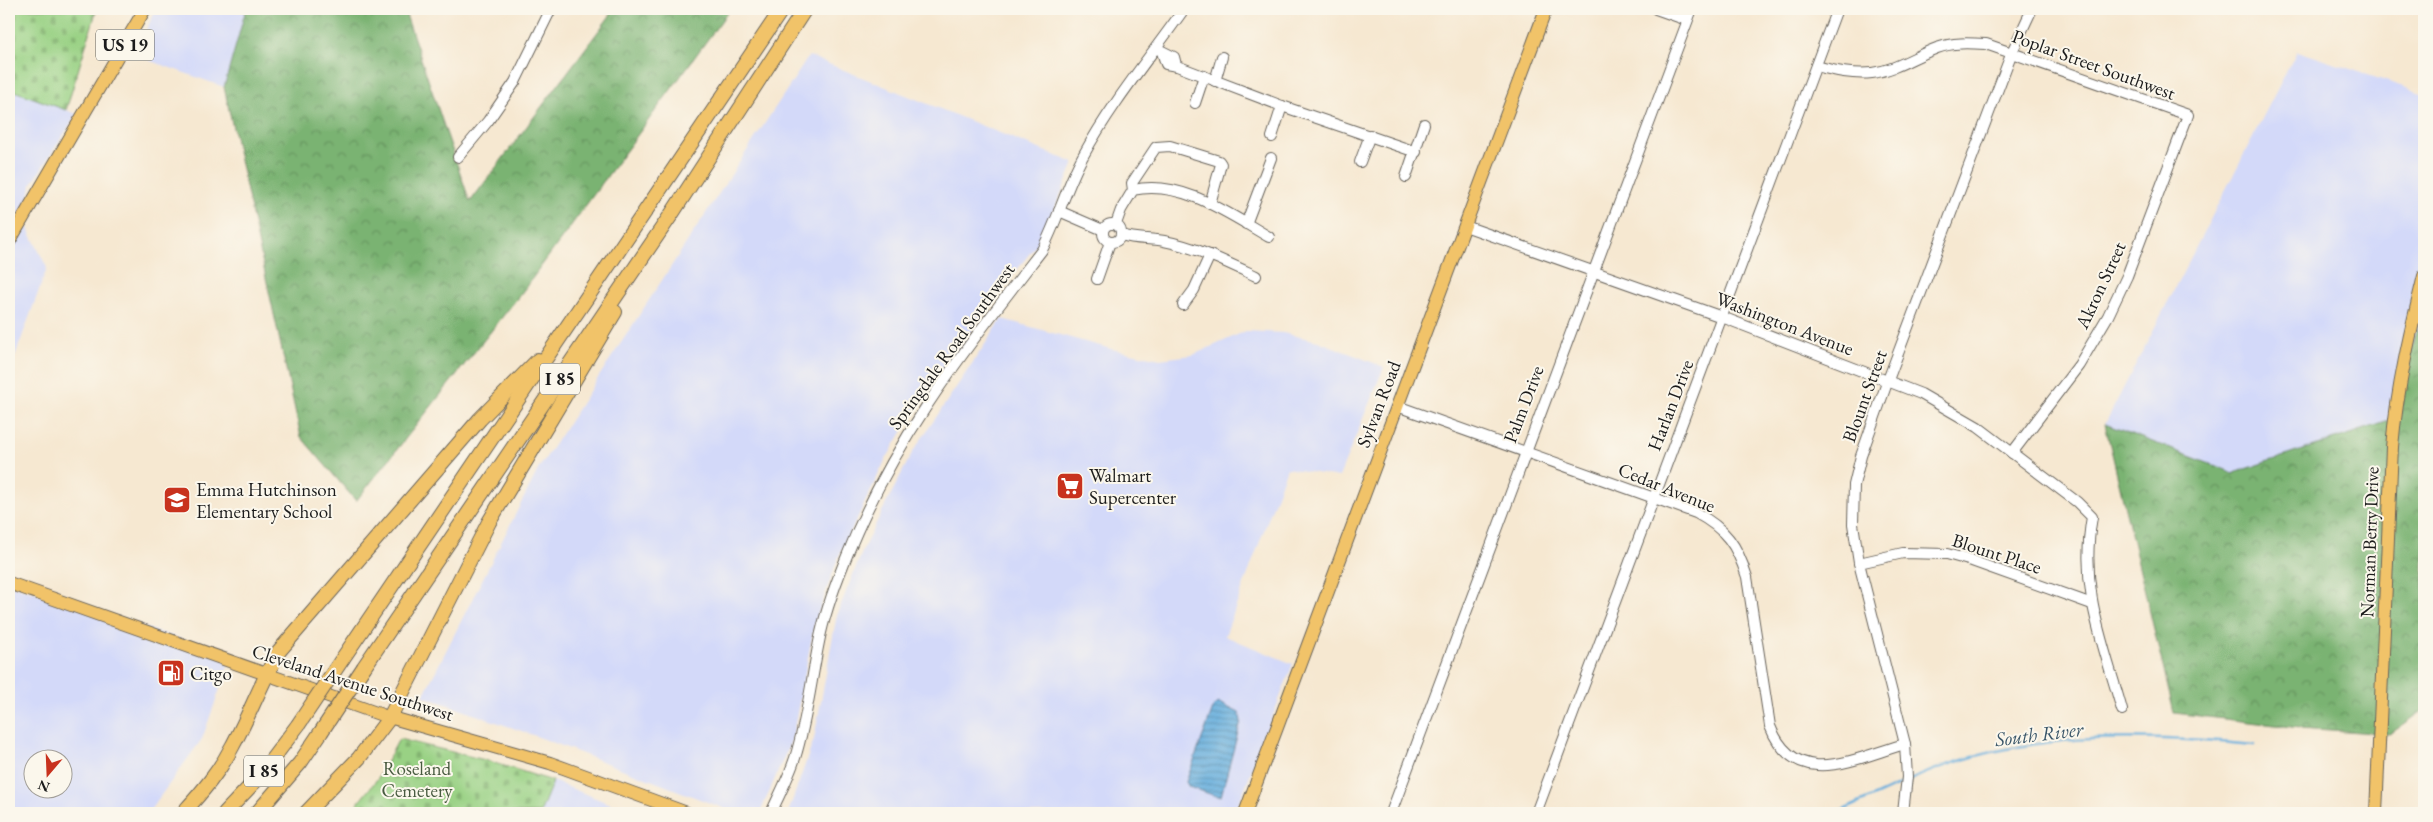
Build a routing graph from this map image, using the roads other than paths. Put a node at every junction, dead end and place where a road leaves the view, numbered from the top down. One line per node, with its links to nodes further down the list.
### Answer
1 (145, 9): 39 (main road, US 19)
2 (551, 9): 25 (street)
3 (782, 9): 48 (highway, I 85)
4 (805, 9): 32 (highway, I 85)
5 (1184, 9): 12 (street, Springdale Road Southwest)
6 (1546, 9): 35 (main road, Sylvan Road)
7 (1656, 9): 11 (street)
8 (1692, 9): 11 (street, Palm Drive)
9 (1837, 9): 15 (street, Harlan Drive)
10 (2032, 9): 13 (street, Blount Street)
11 (1687, 20): 42 (street, Palm Drive)
12 (1159, 50): 16 (street); 31 (street, Springdale Road Southwest)
13 (2012, 52): 15 (street, Poplar Street Southwest); 20 (street, Poplar Street Southwest); 49 (street, Blount Street)
14 (1222, 57): 17 (street)
15 (1816, 66): 47 (street, Harlan Drive)
16 (1204, 76): 17 (street); 18 (street)
17 (1215, 81): 19 (street)
18 (1195, 103)
19 (1282, 106): 22 (street); 23 (street)
20 (2188, 115): 52 (street, Akron Street)
21 (1424, 124): 24 (street)
22 (1272, 136)
23 (1370, 136): 24 (street); 27 (street)
24 (1416, 152): 28 (street)
25 (458, 156)
26 (1271, 158): 34 (street)
27 (1360, 162)
28 (1406, 177)
29 (1133, 190): 30 (street); 30 (street); 33 (street)
30 (1210, 204): 34 (street)
31 (1059, 211): 36 (street); 66 (street, Springdale Road Southwest)
32 (671, 215): 59 (highway); 63 (highway, I 85, bridge)
33 (1116, 224): 36 (street); 37 (street)
34 (1246, 224): 38 (street)
35 (1465, 226): 42 (street, Washington Avenue); 50 (main road, Sylvan Road)
36 (1103, 230): 40 (street)
37 (1122, 235): 40 (street); 41 (street)
38 (1270, 237)
39 (9, 242)
40 (1110, 242): 45 (street)
41 (1210, 255): 43 (street); 46 (street)
42 (1593, 271): 47 (street, Washington Avenue); 51 (street, Palm Drive)
43 (1256, 276)
44 (2424, 276): 71 (main road, Norman Berry Drive)
45 (1097, 279)
46 (1183, 305)
47 (1722, 317): 49 (street, Washington Avenue); 53 (street, Harlan Drive)
48 (557, 343): 57 (highway); 62 (highway, I 85, bridge)
49 (1888, 380): 52 (street, Washington Avenue); 54 (street, Blount Street)
50 (1397, 406): 51 (street, Cedar Avenue); 67 (main road, Sylvan Road)
51 (1524, 452): 53 (street, Cedar Avenue); 68 (street, Palm Drive)
52 (2012, 453): 56 (street, Washington Avenue)
53 (1654, 498): 60 (street, Cedar Avenue); 69 (street, Harlan Drive)
54 (1859, 563): 56 (street, Blount Place); 60 (street, Blount Street)
55 (9, 583): 57 (main road, Cleveland Avenue Southwest)
56 (2092, 604): 58 (street)
57 (266, 674): 59 (main road, Cleveland Avenue Southwest); 61 (highway)
58 (2122, 710)
59 (390, 717): 64 (highway); 65 (main road, Cleveland Avenue Southwest)
60 (1904, 744): 70 (street, Blount Street)
61 (183, 813)
62 (225, 813)
63 (257, 813)
64 (306, 813)
65 (687, 813)
66 (771, 813)
67 (1245, 813)
68 (1391, 813)
69 (1536, 813)
70 (1903, 813)
71 (2376, 813)

